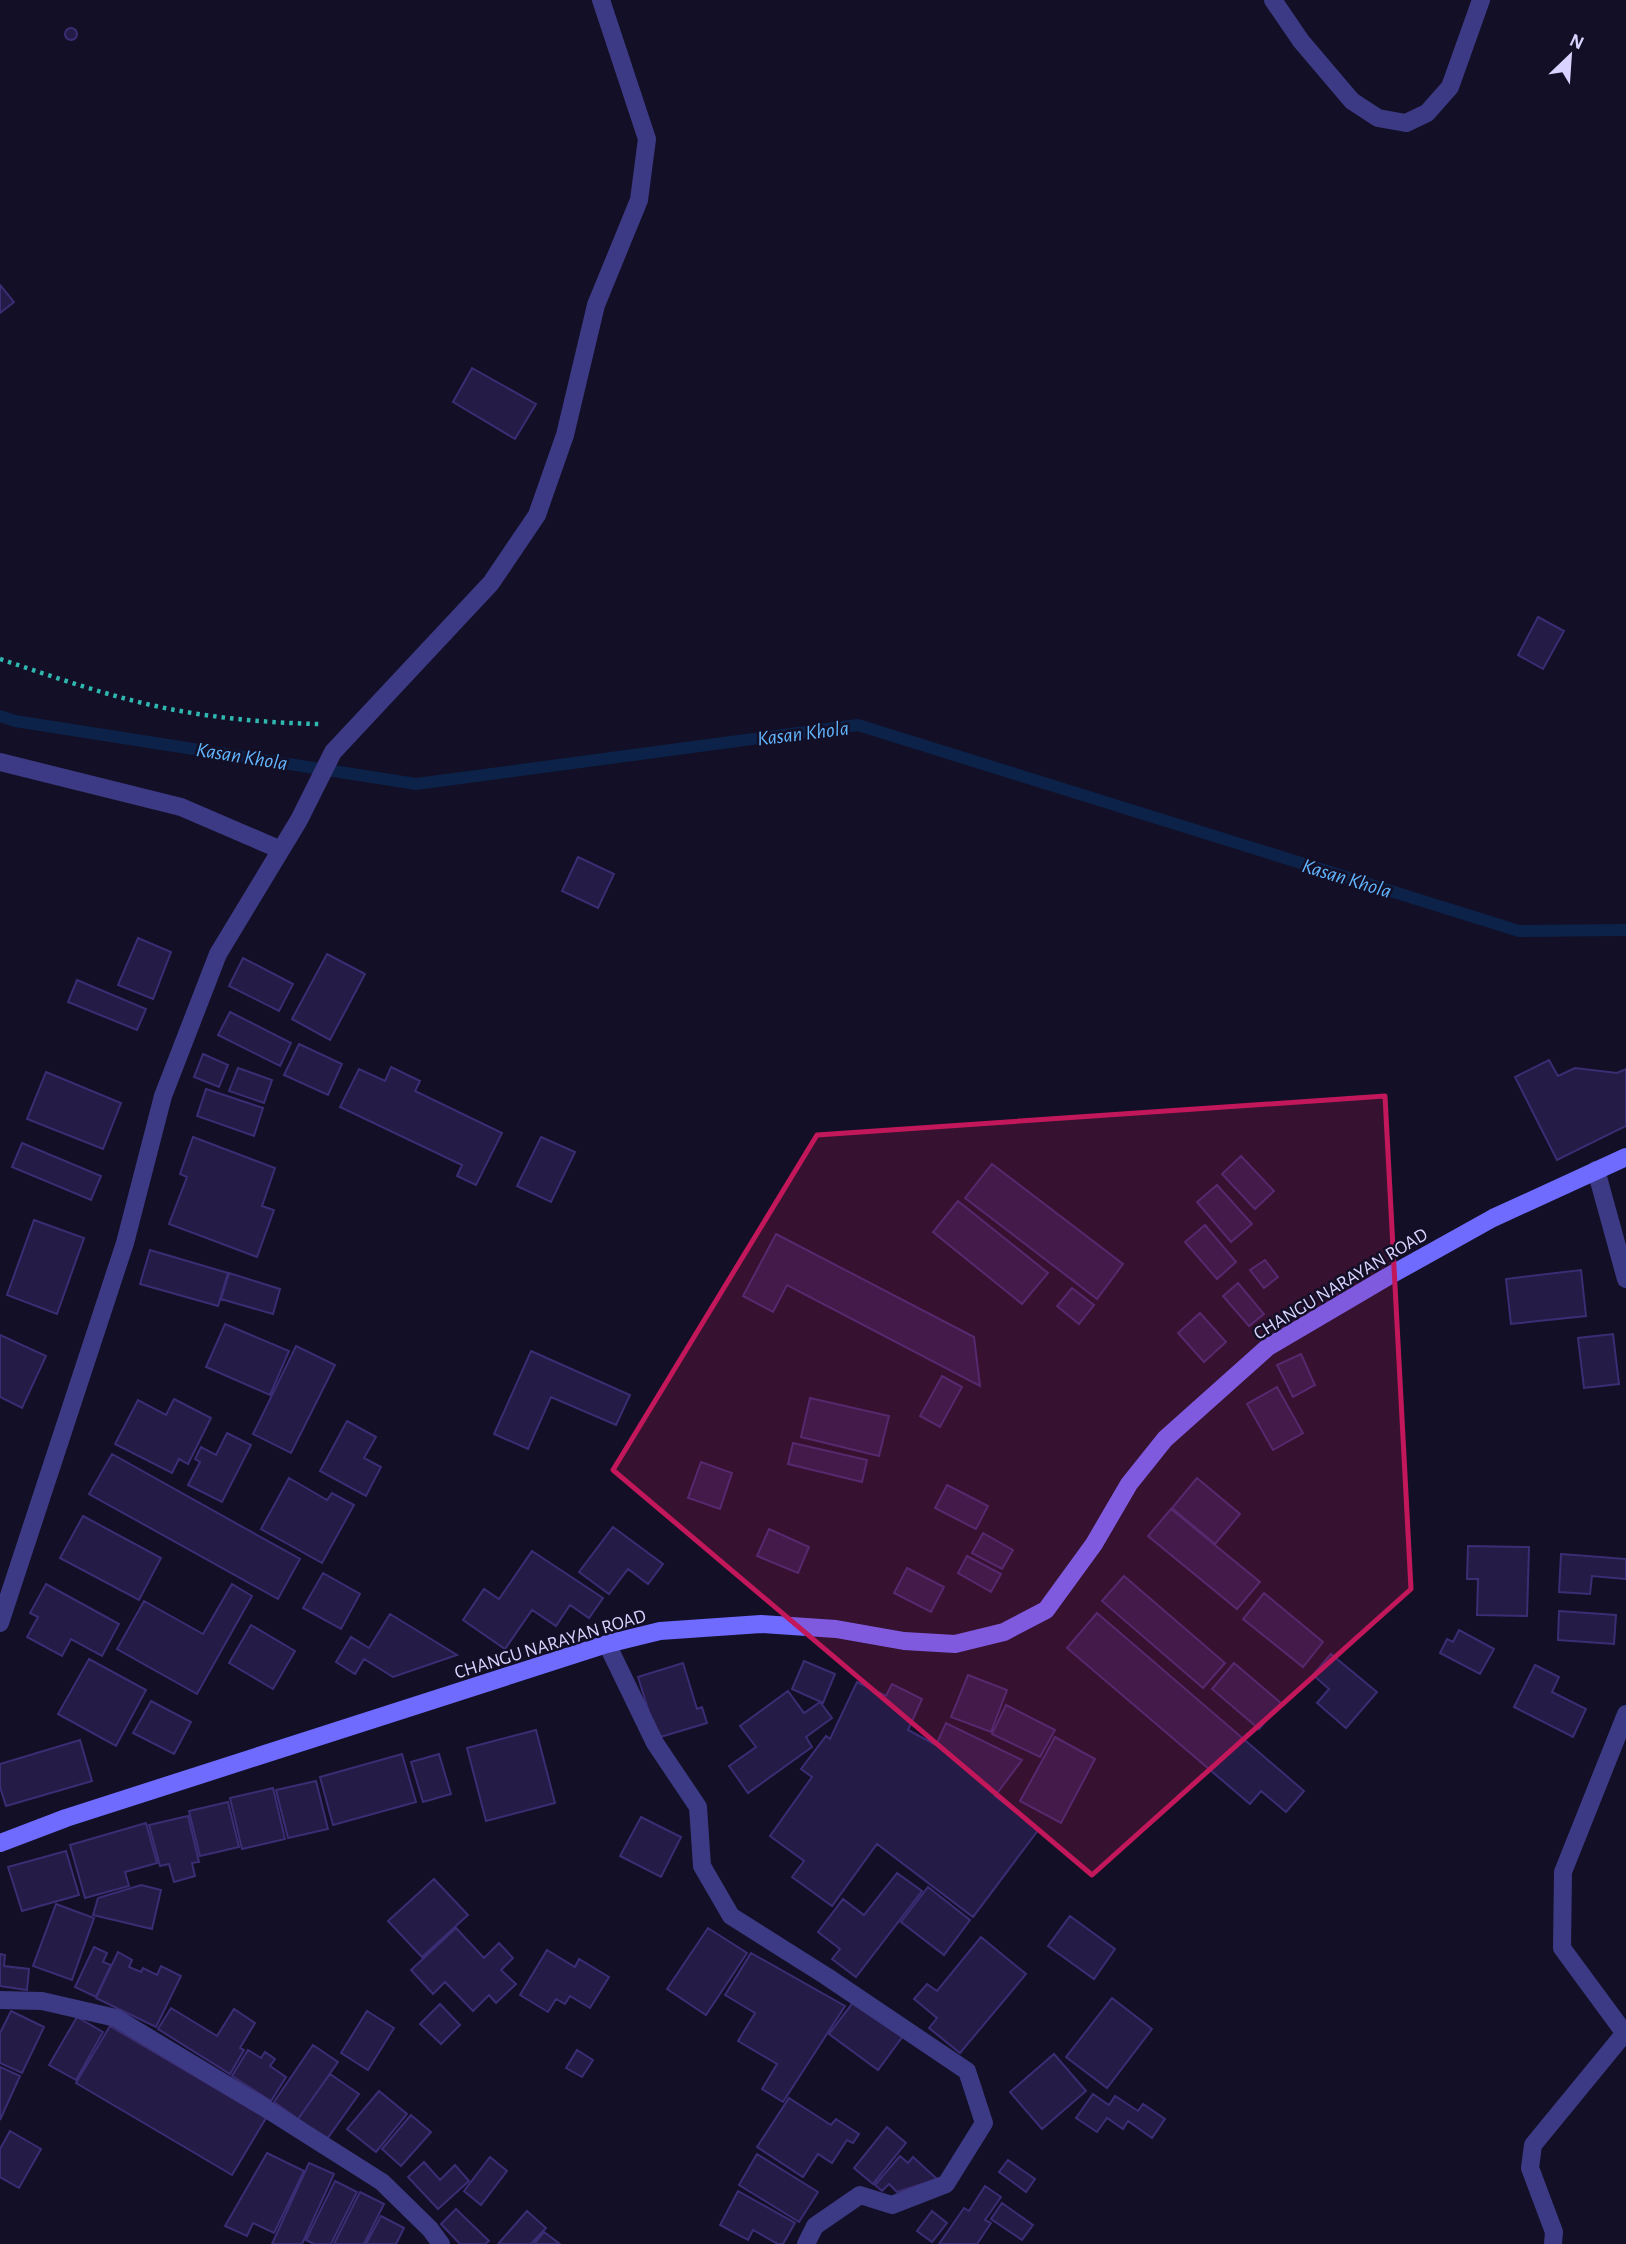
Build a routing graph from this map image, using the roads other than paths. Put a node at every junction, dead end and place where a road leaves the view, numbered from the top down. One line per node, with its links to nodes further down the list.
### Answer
1 (601, 0): 5 (street)
2 (1273, 0): 3 (street)
3 (1481, 0)
4 (0, 762): 5 (street)
5 (281, 850): 9 (street)
6 (1626, 1157): 7 (main road, CHANGU NARAYAN ROAD)
7 (1596, 1170): 8 (street); 10 (main road, CHANGU NARAYAN ROAD)
8 (1626, 1279)
9 (0, 1623)
10 (607, 1643): 12 (main road, CHANGU NARAYAN ROAD); 16 (street)
11 (1626, 1714): 14 (street)
12 (0, 1843)
13 (0, 2000): 15 (street)
14 (1625, 2035): 17 (street)
15 (441, 2244)
16 (806, 2244)
17 (1553, 2244)

